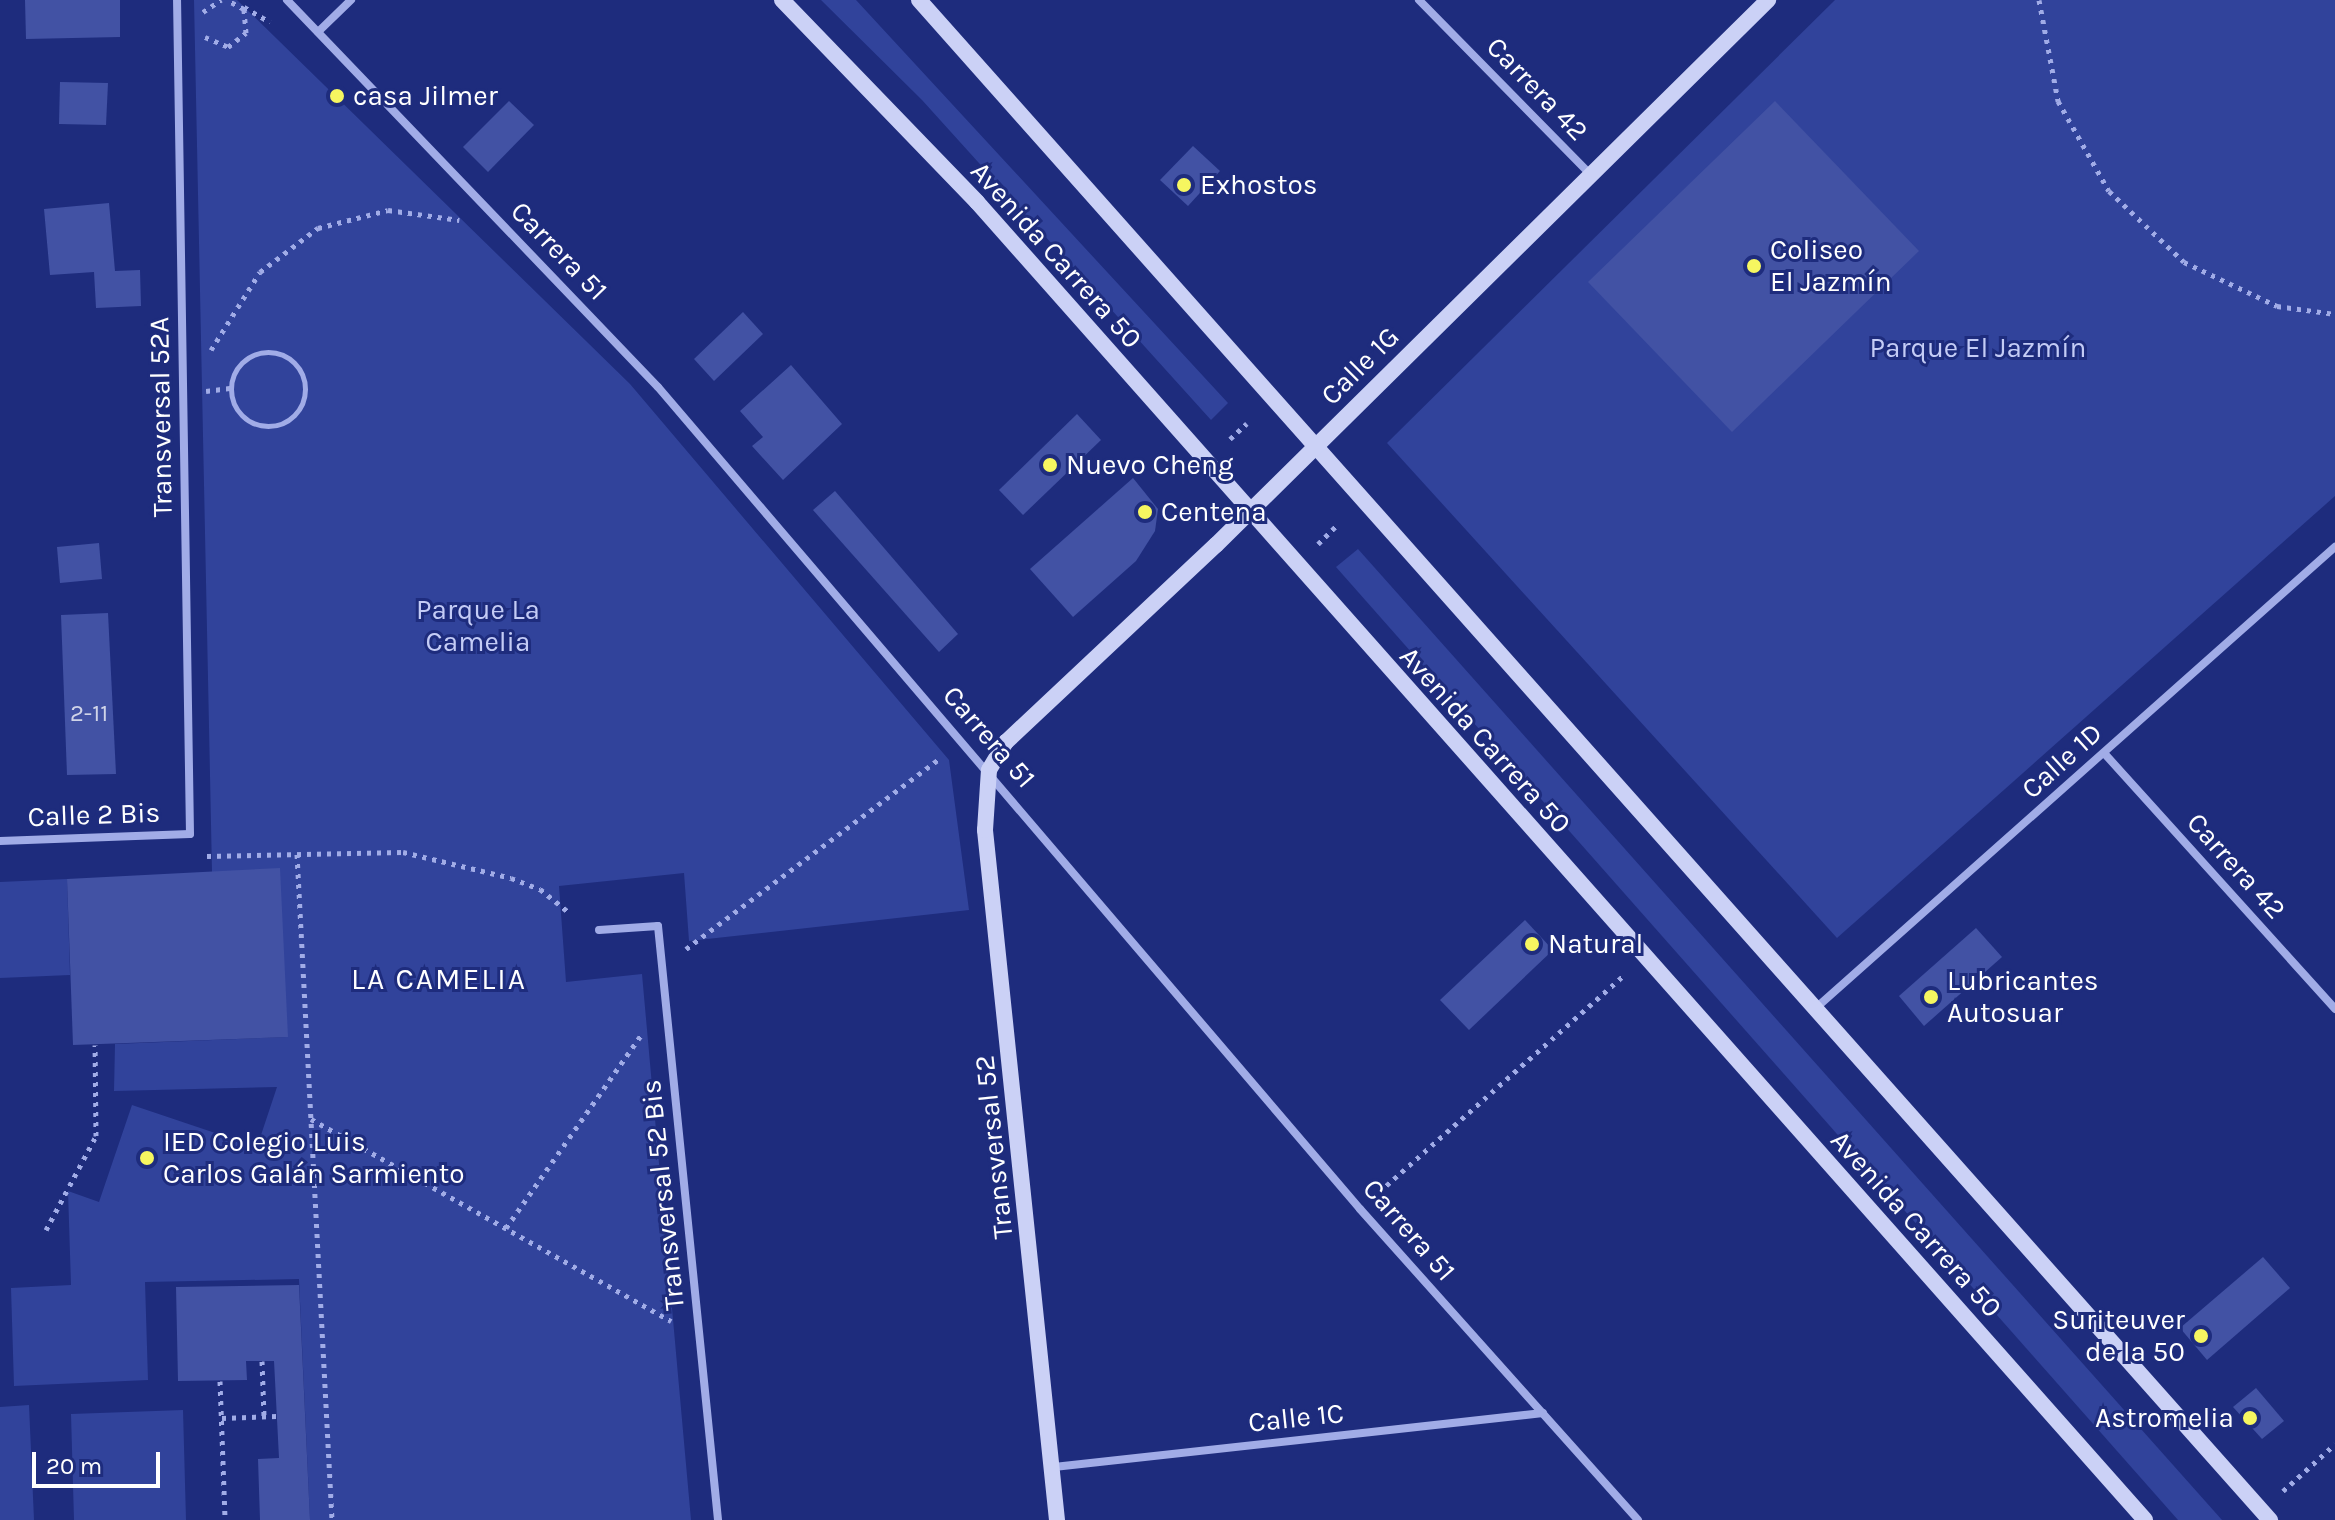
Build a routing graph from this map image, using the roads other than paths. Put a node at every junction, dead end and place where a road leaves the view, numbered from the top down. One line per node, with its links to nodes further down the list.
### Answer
1 (177, 0): 15 (street, Transversal 52A)
2 (287, 0): 8 (street, Carrera 51)
3 (351, 0): 8 (street)
4 (782, 0): 11 (main road, Avenida Carrera 50)
5 (919, 0): 10 (main road)
6 (1419, 0): 9 (street, Carrera 42)
7 (1768, 0): 9 (main road, Calle 1G)
8 (318, 32): 14 (street, Carrera 51)
9 (1591, 175): 10 (main road, Calle 1G)
10 (1319, 444): 11 (main road, Calle 1G); 18 (main road)
11 (1249, 513): 14 (main road, Calle 1G); 26 (main road, Avenida Carrera 50)
12 (2335, 547): 13 (street, Calle 1D)
13 (2104, 753): 18 (street, Calle 1D); 19 (street, Carrera 42)
14 (989, 770): 20 (street, Carrera 51); 21 (main road, Transversal 52)
15 (190, 834): 16 (street, Calle 2 Bis)
16 (0, 841)
17 (599, 930): 23 (street, Transversal 52 Bis)
18 (1817, 1007): 22 (main road)
19 (2335, 1009)
20 (1543, 1413): 21 (street, Calle 1C); 25 (street, Carrera 51)
21 (1054, 1467): 24 (main road, Transversal 52)
22 (2266, 1515)
23 (718, 1520)
24 (1057, 1520)
25 (1638, 1520)
26 (2145, 1520)

